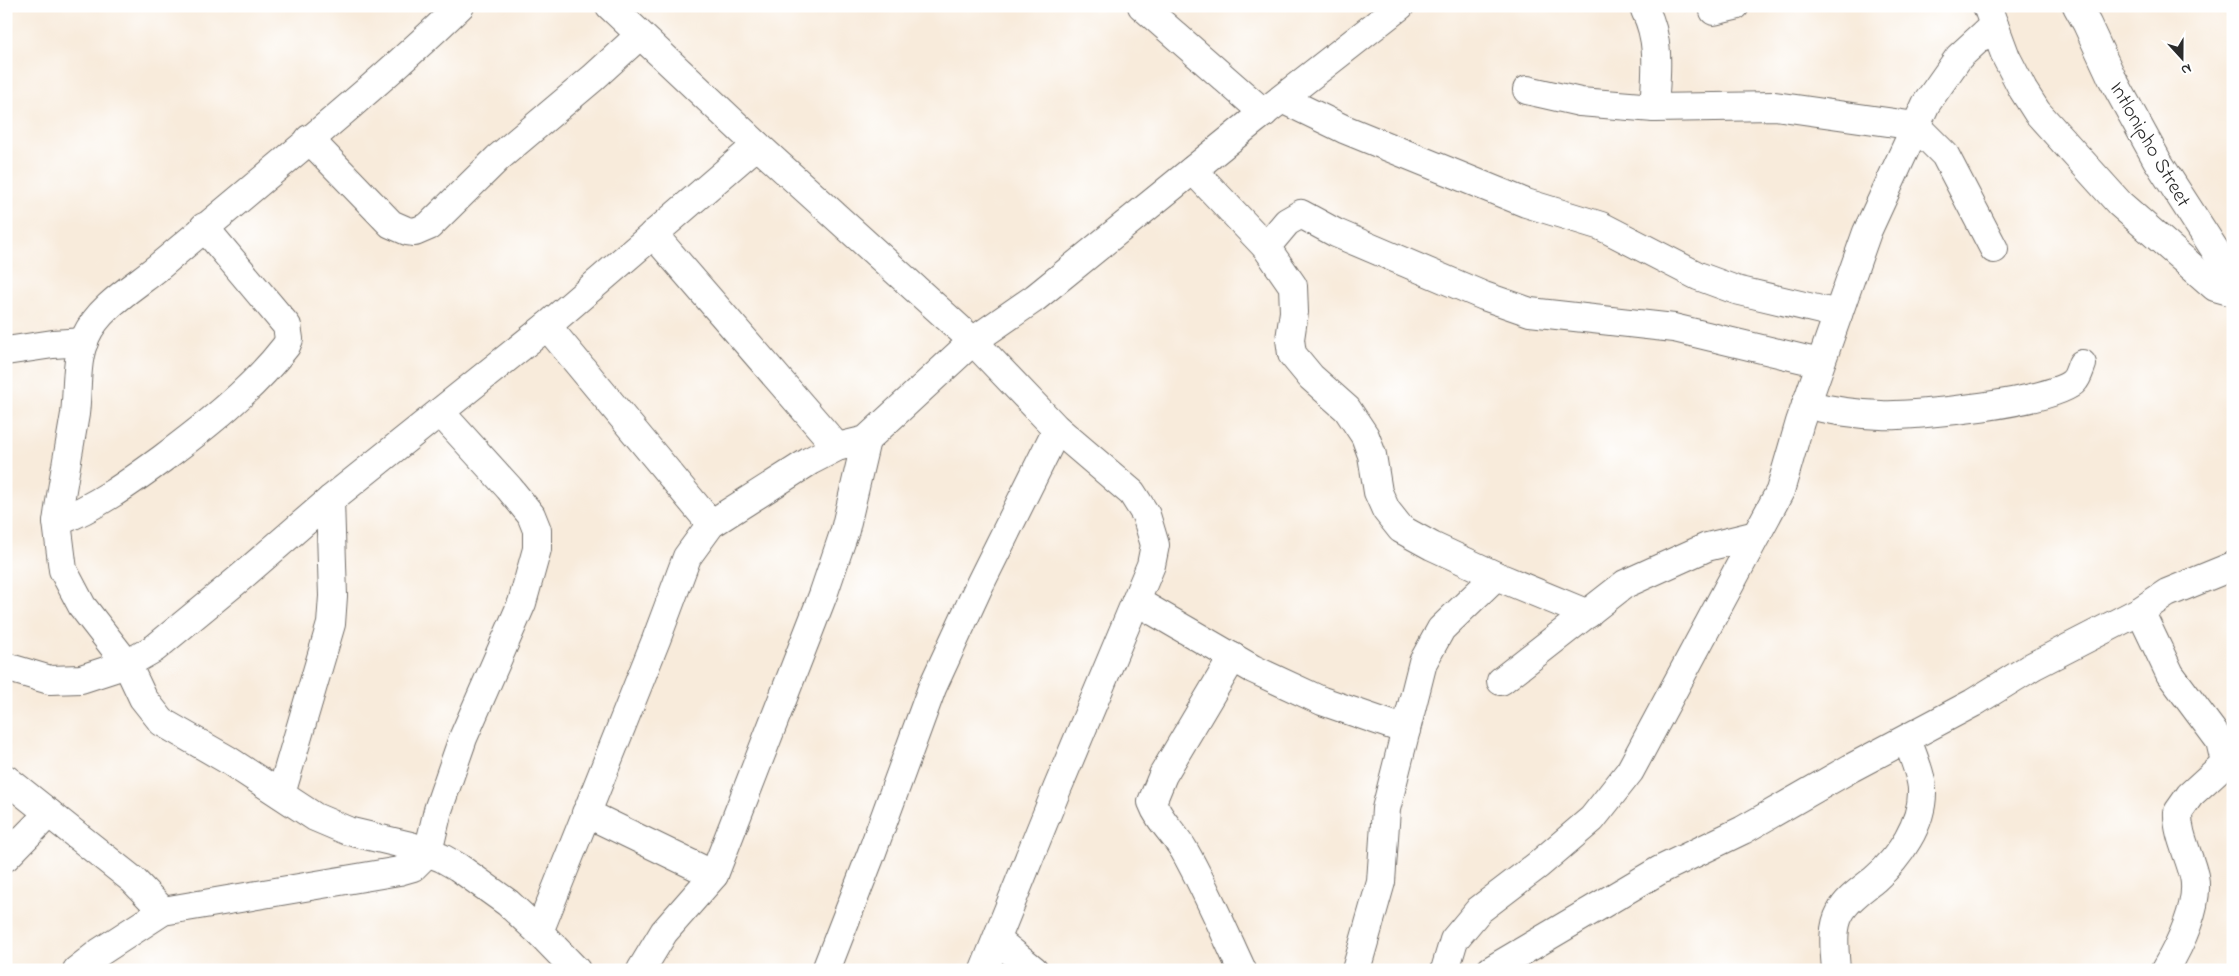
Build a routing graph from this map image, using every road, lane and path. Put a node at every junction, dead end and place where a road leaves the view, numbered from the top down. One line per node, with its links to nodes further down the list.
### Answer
1 (460, 6): 13 (street)
2 (610, 6): 8 (street)
3 (1142, 6): 10 (street)
4 (1400, 6): 10 (street)
5 (2076, 6): 20 (street, Intlonipho Street)
6 (1645, 10): 11 (street)
7 (1991, 16): 12 (street); 21 (street)
8 (640, 35): 13 (street); 14 (street)
9 (1527, 90): 11 (street)
10 (1273, 106): 15 (street); 22 (street)
11 (1654, 108): 12 (street)
12 (1916, 126): 19 (street); 22 (street)
13 (309, 139): 16 (street)
14 (757, 145): 17 (street); 24 (street)
15 (1193, 170): 18 (street); 24 (street)
16 (204, 226): 25 (street); 35 (street)
17 (654, 234): 23 (street); 33 (street)
18 (1266, 247): 27 (street); 39 (street)
19 (1994, 249)
20 (2233, 278)
21 (2233, 292)
22 (1838, 314): 27 (street)
23 (547, 326): 30 (street); 36 (street)
24 (974, 341): 31 (street); 32 (street)
25 (84, 342): 26 (street); 35 (street)
26 (6, 351)
27 (1820, 363): 29 (street)
28 (2082, 364): 29 (street)
29 (1806, 404): 37 (street)
30 (440, 412): 34 (street); 54 (street)
31 (1057, 429): 40 (street); 63 (street)
32 (866, 440): 33 (street); 56 (street)
33 (837, 447): 36 (street)
34 (330, 500): 44 (street); 51 (street)
35 (57, 522): 44 (street)
36 (711, 524): 53 (street)
37 (1756, 534): 42 (street); 68 (street)
38 (2233, 566): 41 (street)
39 (1496, 576): 42 (street); 47 (street)
40 (1136, 601): 43 (street); 59 (street)
41 (2140, 611): 48 (street); 49 (street)
42 (1588, 614): 46 (street)
43 (1233, 657): 47 (street); 66 (street)
44 (127, 664): 45 (street); 51 (street)
45 (6, 667)
46 (1501, 681)
47 (1406, 730): 67 (street)
48 (1907, 739): 69 (street); 70 (street)
49 (2229, 759): 71 (street)
50 (6, 779): 52 (street)
51 (281, 794): 54 (street)
52 (49, 813): 55 (street); 57 (street)
53 (586, 813): 56 (street); 58 (street)
54 (428, 852): 57 (street); 58 (street)
55 (6, 858)
56 (714, 875): 62 (street)
57 (164, 911): 60 (street)
58 (539, 932): 61 (street)
59 (997, 940): 64 (street); 65 (street)
60 (77, 970)
61 (576, 970)
62 (641, 970)
63 (826, 970)
64 (984, 970)
65 (1034, 970)
66 (1242, 970)
67 (1356, 970)
68 (1445, 970)
69 (1491, 970)
70 (1836, 970)
71 (2165, 970)

